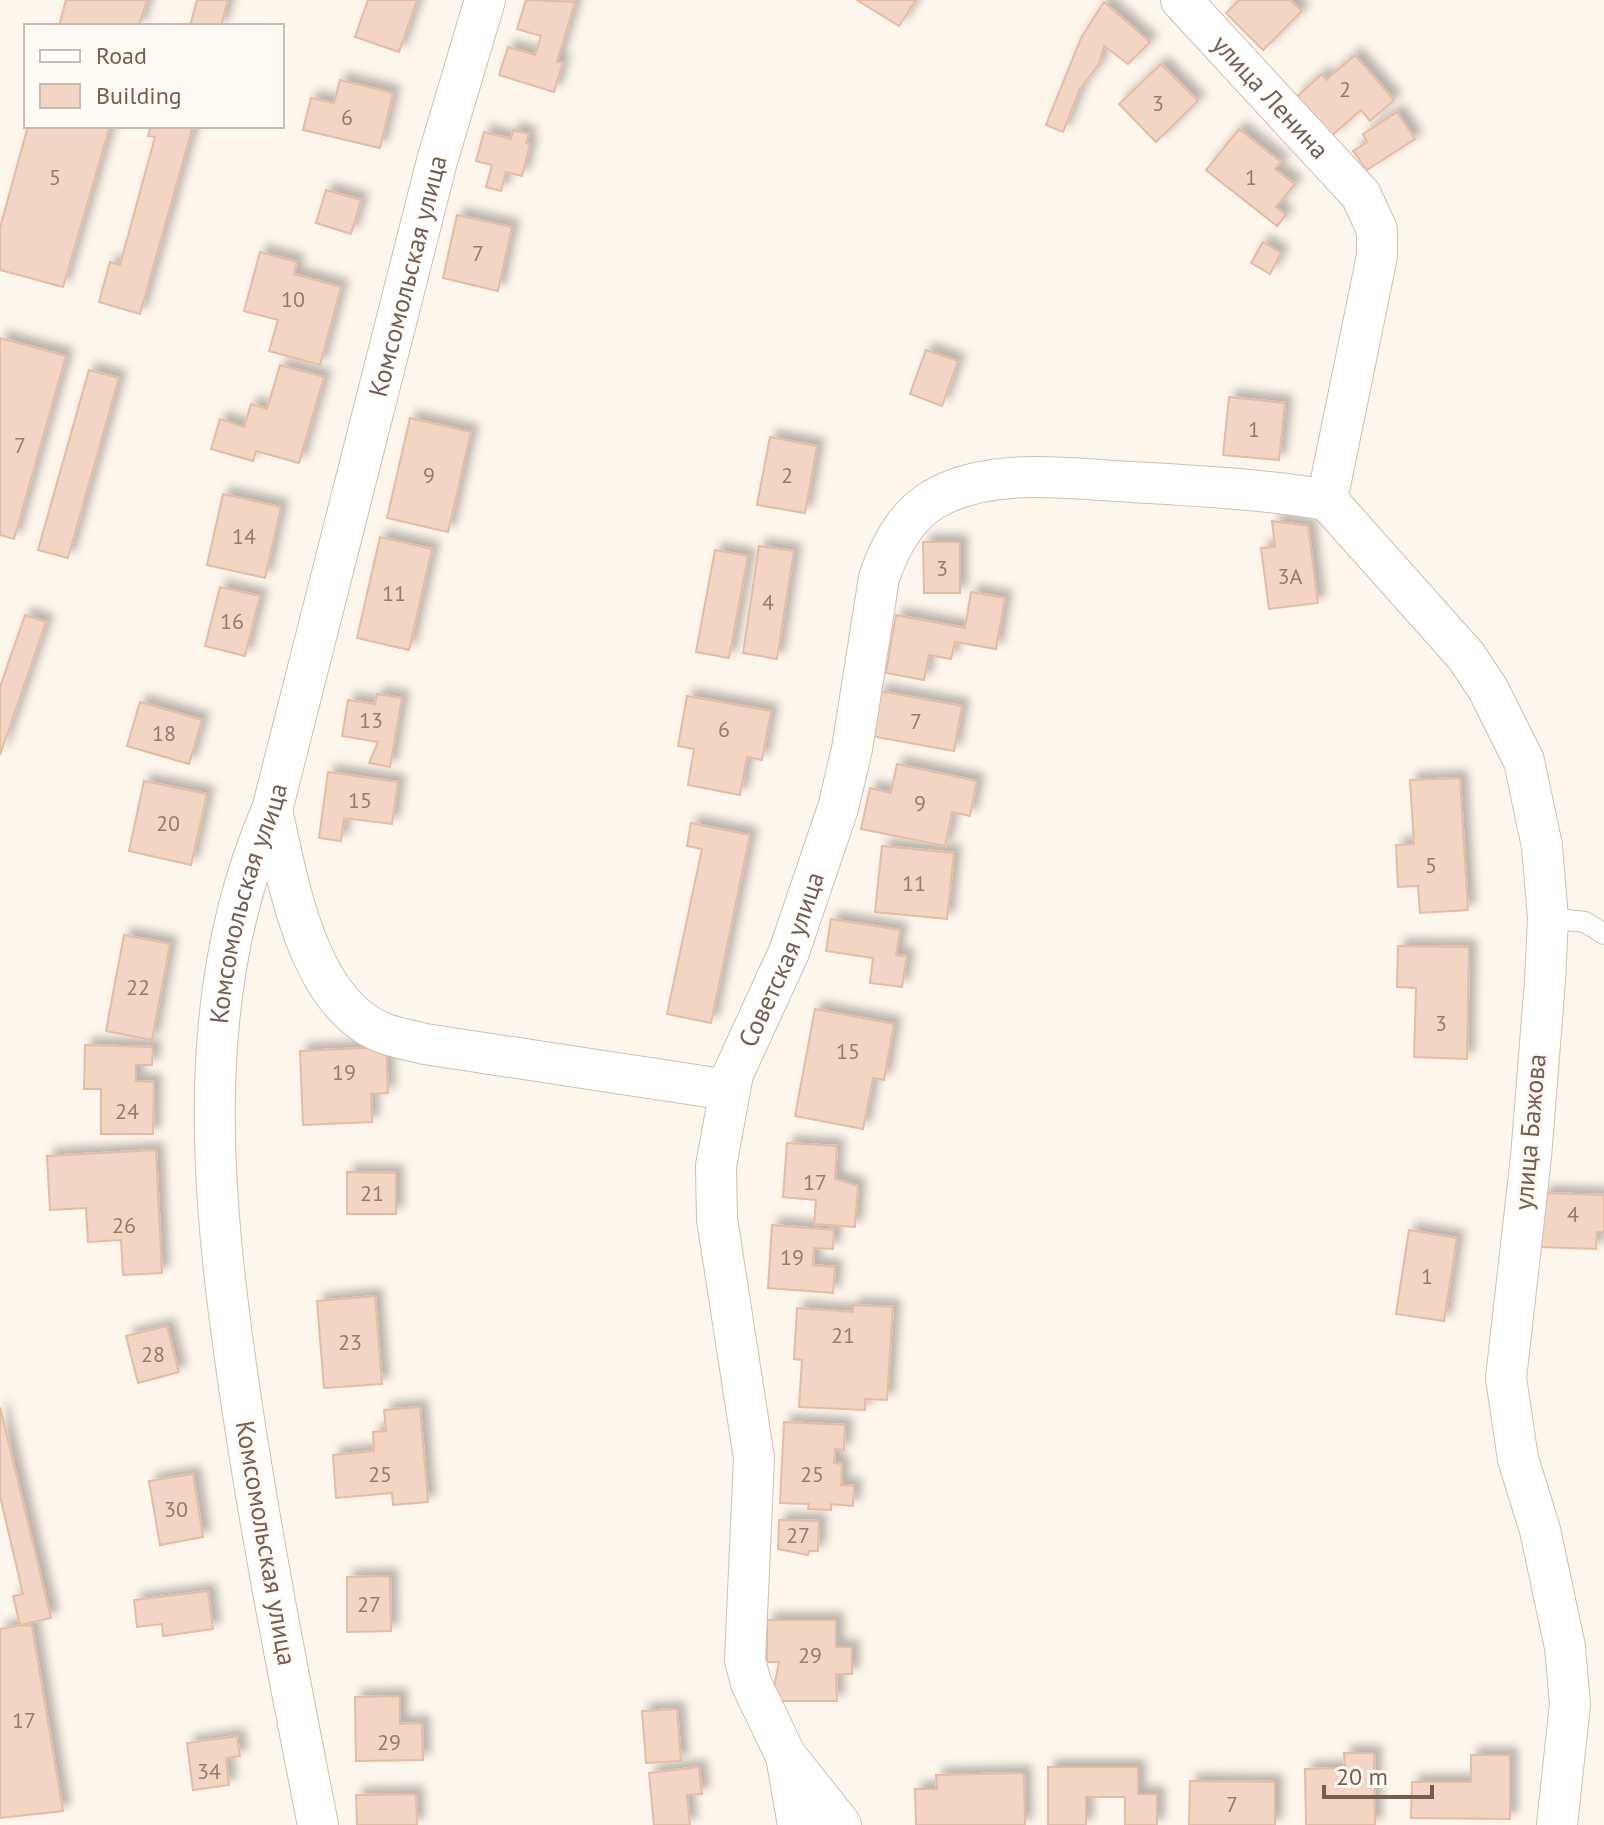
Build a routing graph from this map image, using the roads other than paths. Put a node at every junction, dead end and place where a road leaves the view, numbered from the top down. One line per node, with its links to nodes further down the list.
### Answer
1 (485, 0): 4 (street, Комсомольская улица)
2 (1181, 0): 3 (street, улица Ленина)
3 (1327, 500): 5 (street, улица Бажова); 7 (street, Советская улица)
4 (272, 810): 7 (street); 9 (street, Комсомольская улица)
5 (1548, 918): 6 (lane); 12 (street, улица Бажова)
6 (1604, 934)
7 (728, 1090): 8 (street, Советская улица)
8 (786, 1756): 10 (street, Советская улица); 11 (street)
9 (318, 1825)
10 (798, 1825)
11 (841, 1825)
12 (1557, 1825)

